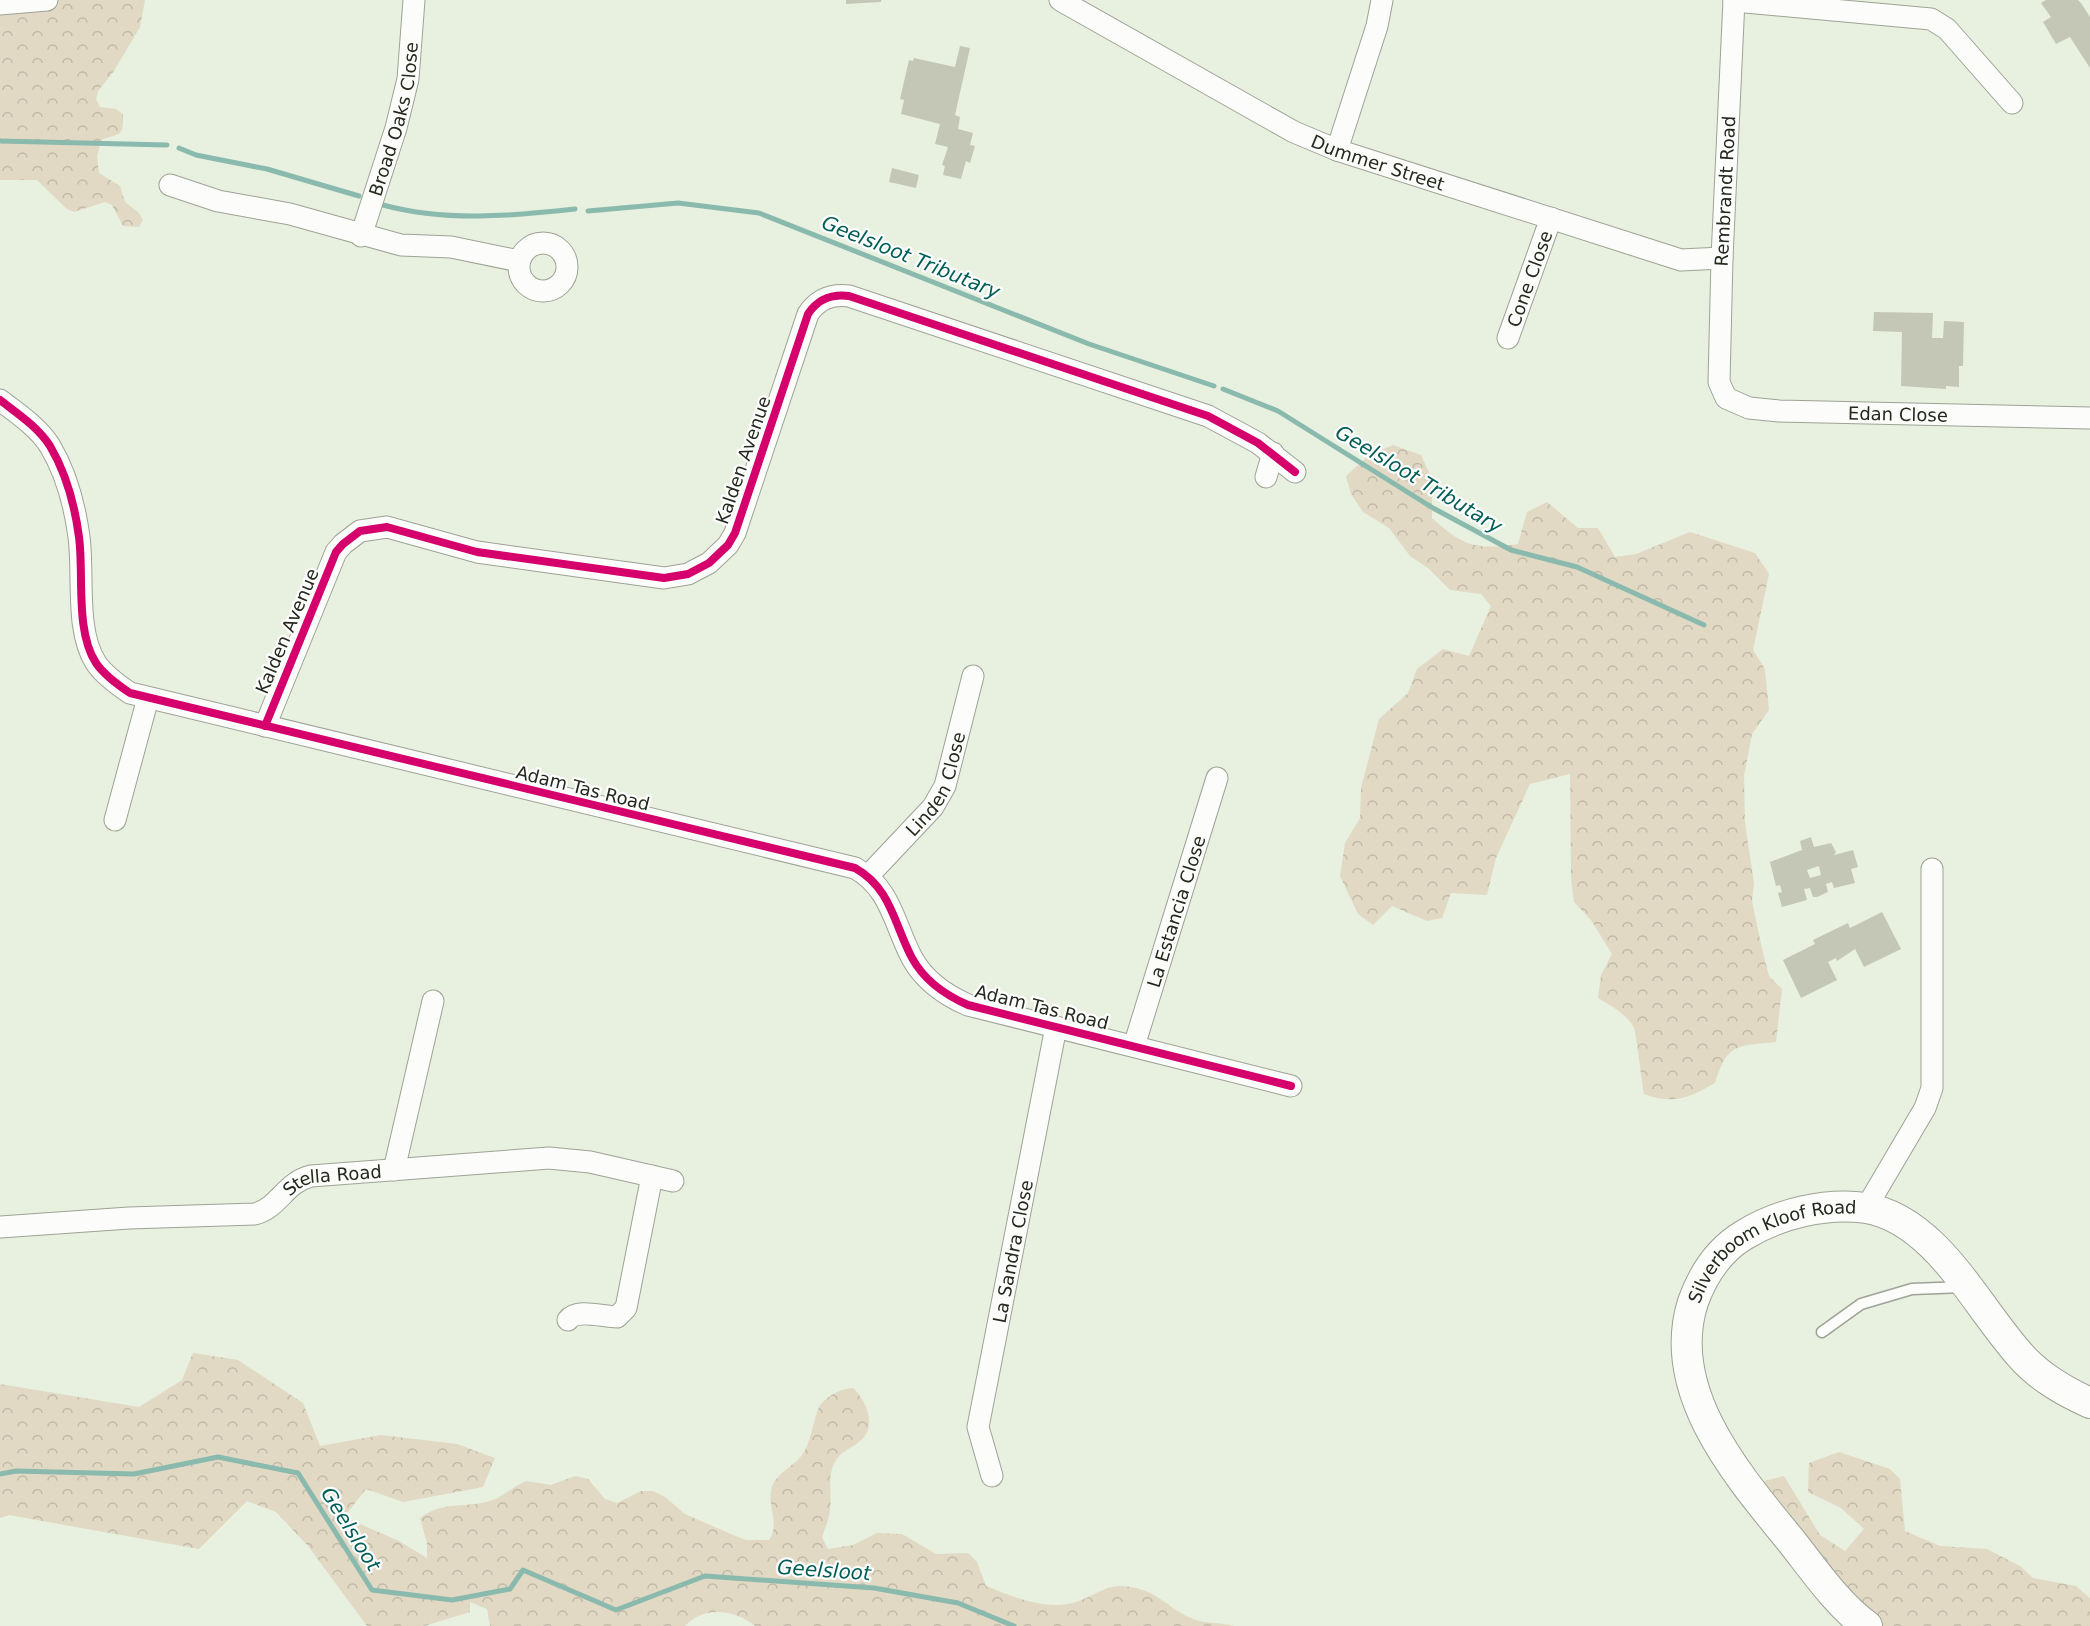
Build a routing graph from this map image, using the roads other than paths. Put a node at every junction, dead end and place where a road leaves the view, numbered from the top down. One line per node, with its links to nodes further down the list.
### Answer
1 (47, 0): 6 (street)
2 (414, 0): 12 (street, Broad Oaks Close)
3 (1060, 0): 9 (street, Dummer Street)
4 (1382, 0): 9 (street)
5 (1734, 0): 7 (street); 13 (street, Rembrandt Road)
6 (0, 4)
7 (1872, 6): 8 (street)
8 (2012, 103)
9 (1337, 150): 11 (street, Dummer Street)
10 (170, 185): 12 (street)
11 (1551, 218): 13 (street, Dummer Street); 15 (street, Cone Close)
12 (361, 236): 14 (street)
13 (1722, 258): 16 (street, Rembrandt Road)
14 (519, 261)
15 (1508, 338)
16 (1719, 382): 18 (street, Edan Close)
17 (0, 400): 23 (street, Adam Tas Road)
18 (2090, 418)
19 (1272, 453): 20 (street, Kalden Avenue); 21 (street); 24 (street, Kalden Avenue)
20 (1295, 472)
21 (1266, 477)
22 (973, 676): 28 (street, Linden Close)
23 (148, 698): 24 (street, Adam Tas Road); 26 (street)
24 (265, 726): 28 (street, Adam Tas Road)
25 (1217, 778): 31 (street, La Estancia Close)
26 (116, 820)
27 (1932, 869): 36 (street)
28 (868, 876): 30 (street, Adam Tas Road)
29 (433, 1001): 33 (street)
30 (1056, 1027): 31 (street, Adam Tas Road); 42 (street, La Sandra Close)
31 (1134, 1046): 32 (street, Adam Tas Road)
32 (1292, 1086)
33 (394, 1170): 34 (street, Stella Road); 37 (street, Stella Road)
34 (652, 1176): 35 (street, Stella Road); 39 (street)
35 (673, 1181)
36 (1866, 1208): 38 (street, Silverboom Kloof Road); 43 (street, Silverboom Kloof Road)
37 (0, 1227)
38 (1967, 1286): 40 (lane); 41 (street, Silverboom Kloof Road)
39 (568, 1320)
40 (1822, 1332)
41 (2090, 1403)
42 (992, 1476)
43 (1867, 1626)

